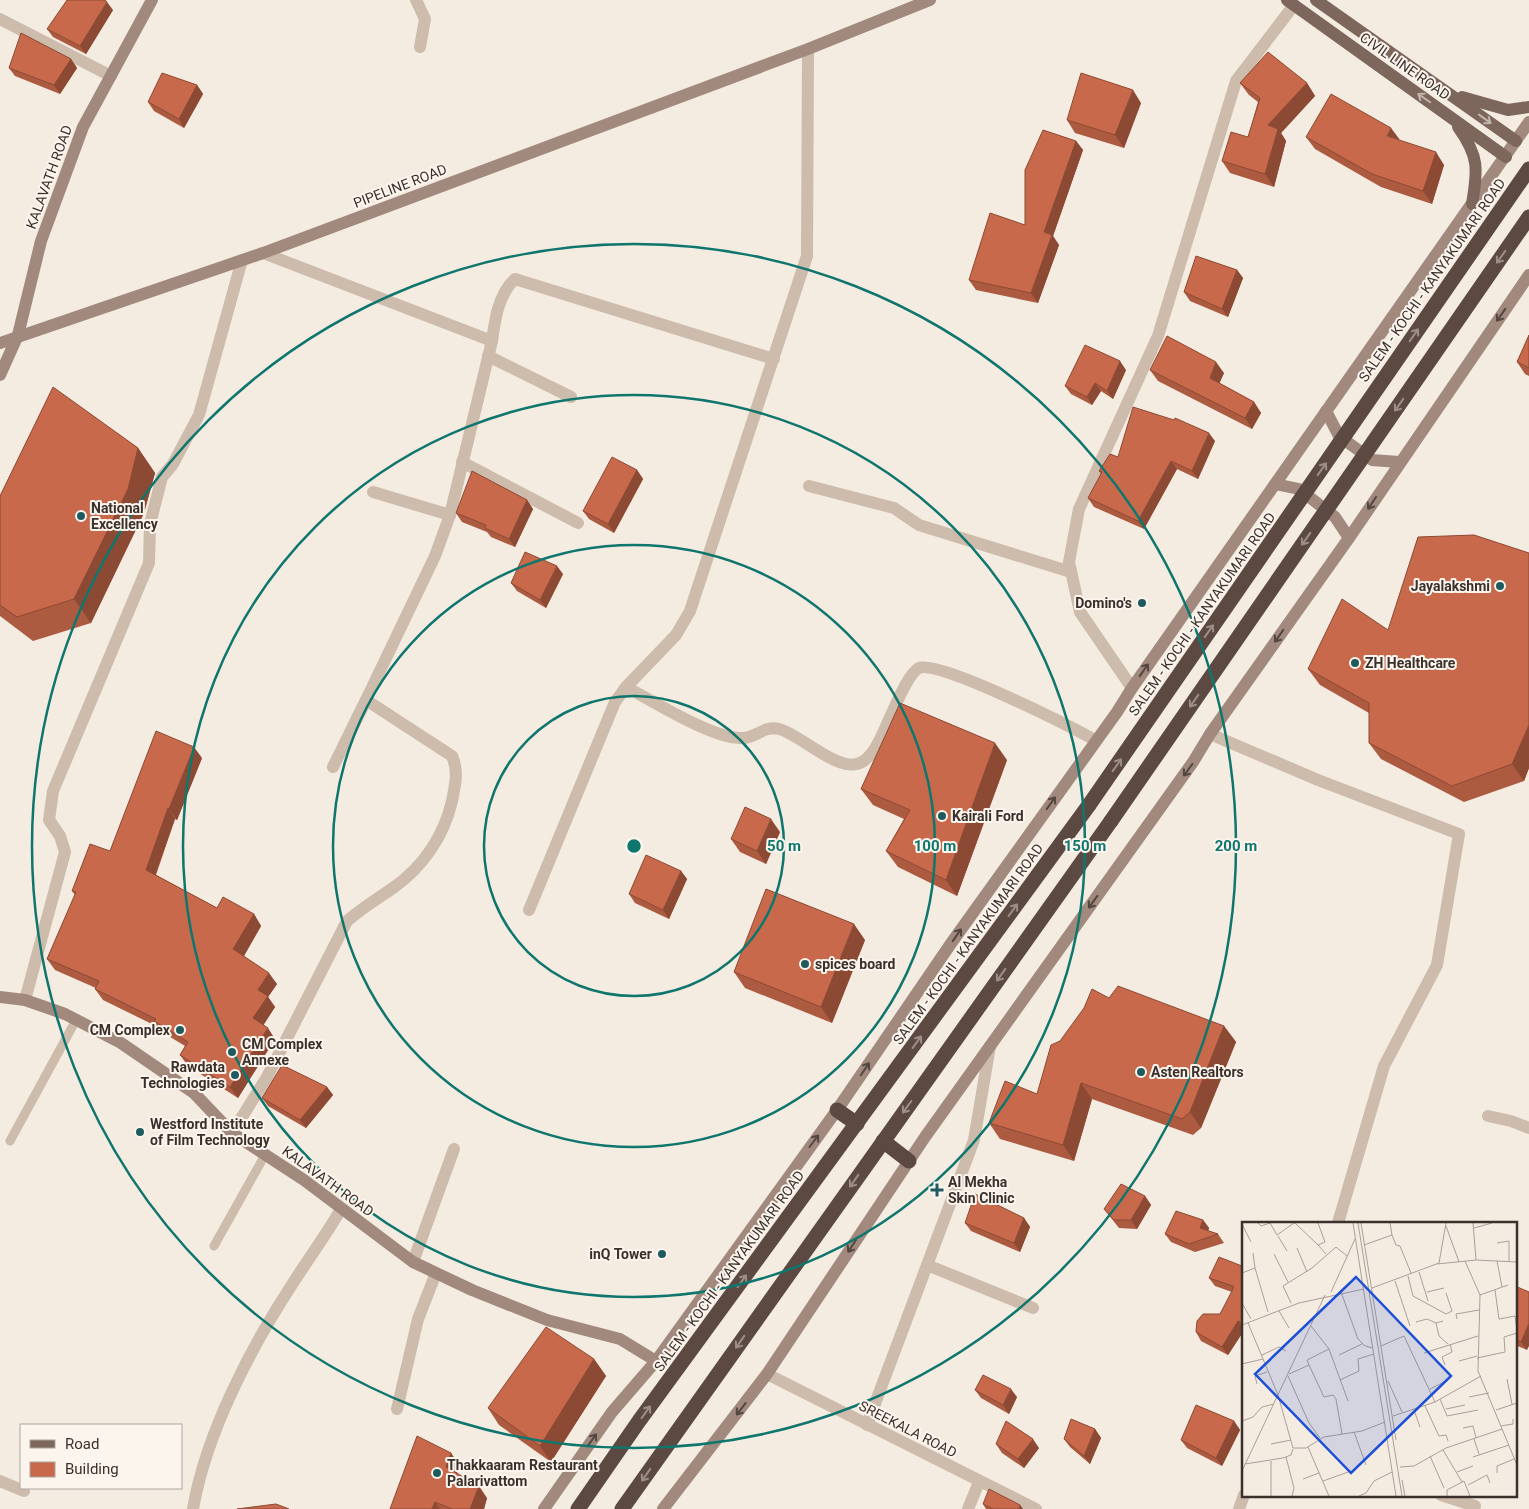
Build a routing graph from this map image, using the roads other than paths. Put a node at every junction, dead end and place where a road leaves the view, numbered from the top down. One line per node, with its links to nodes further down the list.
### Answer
1 (152, 0): 9 (street, KALAVATH ROAD)
2 (416, 0): 7 (street)
3 (930, 0): 8 (street, PIPELINE ROAD)
4 (1316, 0): 10 (main road, CIVIL LINE ROAD)
5 (1290, 3): 12 (main road, CIVIL LINE ROAD, one-way to 5); 38 (street)
6 (0, 19): 9 (street)
7 (420, 47)
8 (808, 49): 19 (street, PIPELINE ROAD); 26 (street)
9 (111, 76): 22 (street, KALAVATH ROAD)
10 (1446, 91): 11 (main road); 14 (main road, CIVIL LINE ROAD, one-way to 14)
11 (1529, 107)
12 (1450, 116): 15 (main road, CIVIL LINE ROAD); 17 (main road)
13 (1529, 122): 14 (street, SALEM - KOCHI - KANYAKUMARI ROAD)
14 (1516, 141): 15 (street, SALEM - KOCHI - KANYAKUMARI ROAD)
15 (1506, 157): 17 (street, SALEM - KOCHI - KANYAKUMARI ROAD)
16 (1529, 169): 52 (highway, SALEM - KOCHI - KANYAKUMARI ROAD, one-way to 16, bridge)
17 (1472, 204): 29 (street, SALEM - KOCHI - KANYAKUMARI ROAD)
18 (1529, 217): 56 (highway, one-way to 56, bridge)
19 (263, 253): 20 (street, PIPELINE ROAD); 23 (street)
20 (242, 260): 22 (street, PIPELINE ROAD); 47 (street)
21 (1529, 275): 31 (street, one-way to 31)
22 (18, 335): 24 (street, PIPELINE ROAD); 27 (street, KALAVATH ROAD)
23 (492, 341): 25 (street); 26 (street)
24 (0, 343)
25 (488, 356): 28 (street); 30 (street)
26 (774, 359): 39 (street)
27 (0, 375)
28 (571, 397)
29 (1326, 411): 31 (street); 32 (street, SALEM - KOCHI - KANYAKUMARI ROAD)
30 (462, 462): 35 (street); 36 (street)
31 (1400, 462): 37 (street, one-way to 37)
32 (1275, 484): 37 (street); 40 (street, SALEM - KOCHI - KANYAKUMARI ROAD, one-way to 32)
33 (809, 486): 38 (street)
34 (373, 492): 35 (street)
35 (450, 515): 41 (street)
36 (578, 523)
37 (1349, 538): 42 (street, one-way to 42)
38 (1071, 572): 40 (street)
39 (626, 688): 43 (street); 45 (street)
40 (1132, 688): 43 (street, SALEM - KOCHI - KANYAKUMARI ROAD)
41 (366, 700): 44 (street); 54 (street)
42 (1210, 734): 49 (street, one-way to 49); 61 (street)
43 (1095, 740): 50 (street, SALEM - KOCHI - KANYAKUMARI ROAD, one-way to 43)
44 (333, 766)
45 (530, 910)
46 (0, 997): 47 (street, KALAVATH ROAD)
47 (25, 1000): 48 (street, KALAVATH ROAD)
48 (76, 1020): 54 (street, KALAVATH ROAD); 55 (lane)
49 (990, 1046): 59 (street); 64 (street)
50 (837, 1110): 52 (highway); 67 (street, SALEM - KOCHI - KANYAKUMARI ROAD, one-way to 50)
51 (1488, 1116): 53 (street)
52 (858, 1124): 79 (highway, SALEM - KOCHI - KANYAKUMARI ROAD, one-way to 52)
53 (1529, 1128)
54 (232, 1133): 58 (street, KALAVATH ROAD)
55 (10, 1141)
56 (882, 1141): 59 (highway); 80 (highway, one-way to 80)
57 (454, 1149): 63 (street)
58 (265, 1155): 60 (street, KALAVATH ROAD); 62 (lane)
59 (909, 1162): 68 (street, one-way to 68)
60 (341, 1209): 63 (street, KALAVATH ROAD); 77 (street)
61 (1338, 1222)
62 (214, 1246)
63 (413, 1262): 65 (street, KALAVATH ROAD)
64 (927, 1265): 66 (street); 70 (street)
65 (436, 1273): 67 (street, KALAVATH ROAD); 69 (street)
66 (1033, 1308)
67 (656, 1361): 78 (street, SALEM - KOCHI - KANYAKUMARI ROAD, one-way to 67)
68 (768, 1374): 70 (street, SREEKALA ROAD); 81 (street, one-way to 81)
69 (397, 1409)
70 (867, 1425): 72 (street, SREEKALA ROAD)
71 (0, 1481): 73 (street)
72 (979, 1482): 82 (street); 83 (street, SREEKALA ROAD)
73 (24, 1491)
74 (1244, 1496): 84 (street)
75 (1444, 1496): 76 (street)
76 (1475, 1506)
77 (193, 1509)
78 (544, 1509)
79 (578, 1509)
80 (622, 1509)
81 (663, 1509)
82 (968, 1509)
83 (1036, 1509)
84 (1238, 1509)

